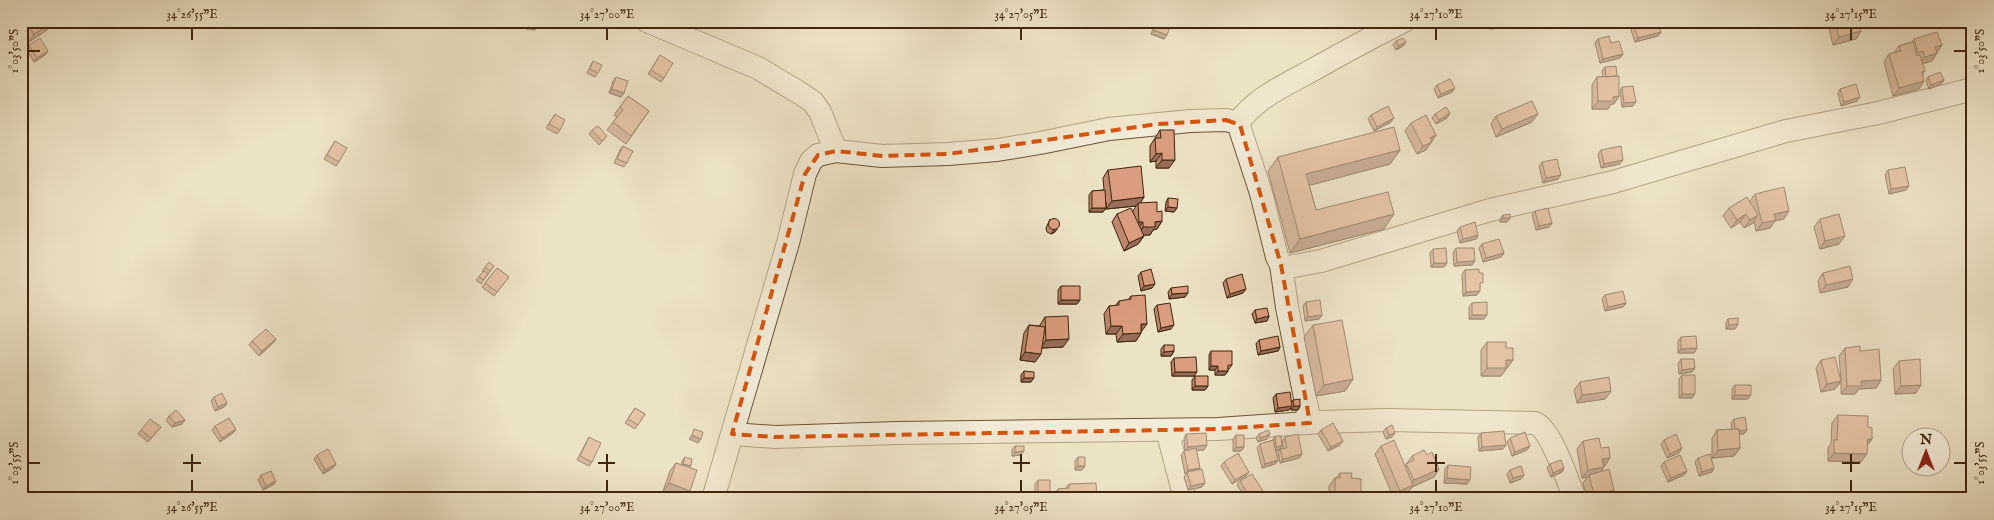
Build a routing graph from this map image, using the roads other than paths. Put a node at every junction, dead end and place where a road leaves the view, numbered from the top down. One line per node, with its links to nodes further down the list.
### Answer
1 (647, 21): 5 (street)
2 (1404, 21): 4 (street)
3 (1973, 89): 6 (street)
4 (1238, 123): 5 (street); 6 (street)
5 (836, 151): 9 (street)
6 (1281, 265): 7 (street)
7 (1310, 423): 8 (street); 12 (street)
8 (1167, 430): 9 (street); 11 (street)
9 (732, 434): 10 (street)
10 (714, 499)
11 (1185, 499)
12 (1575, 499)

